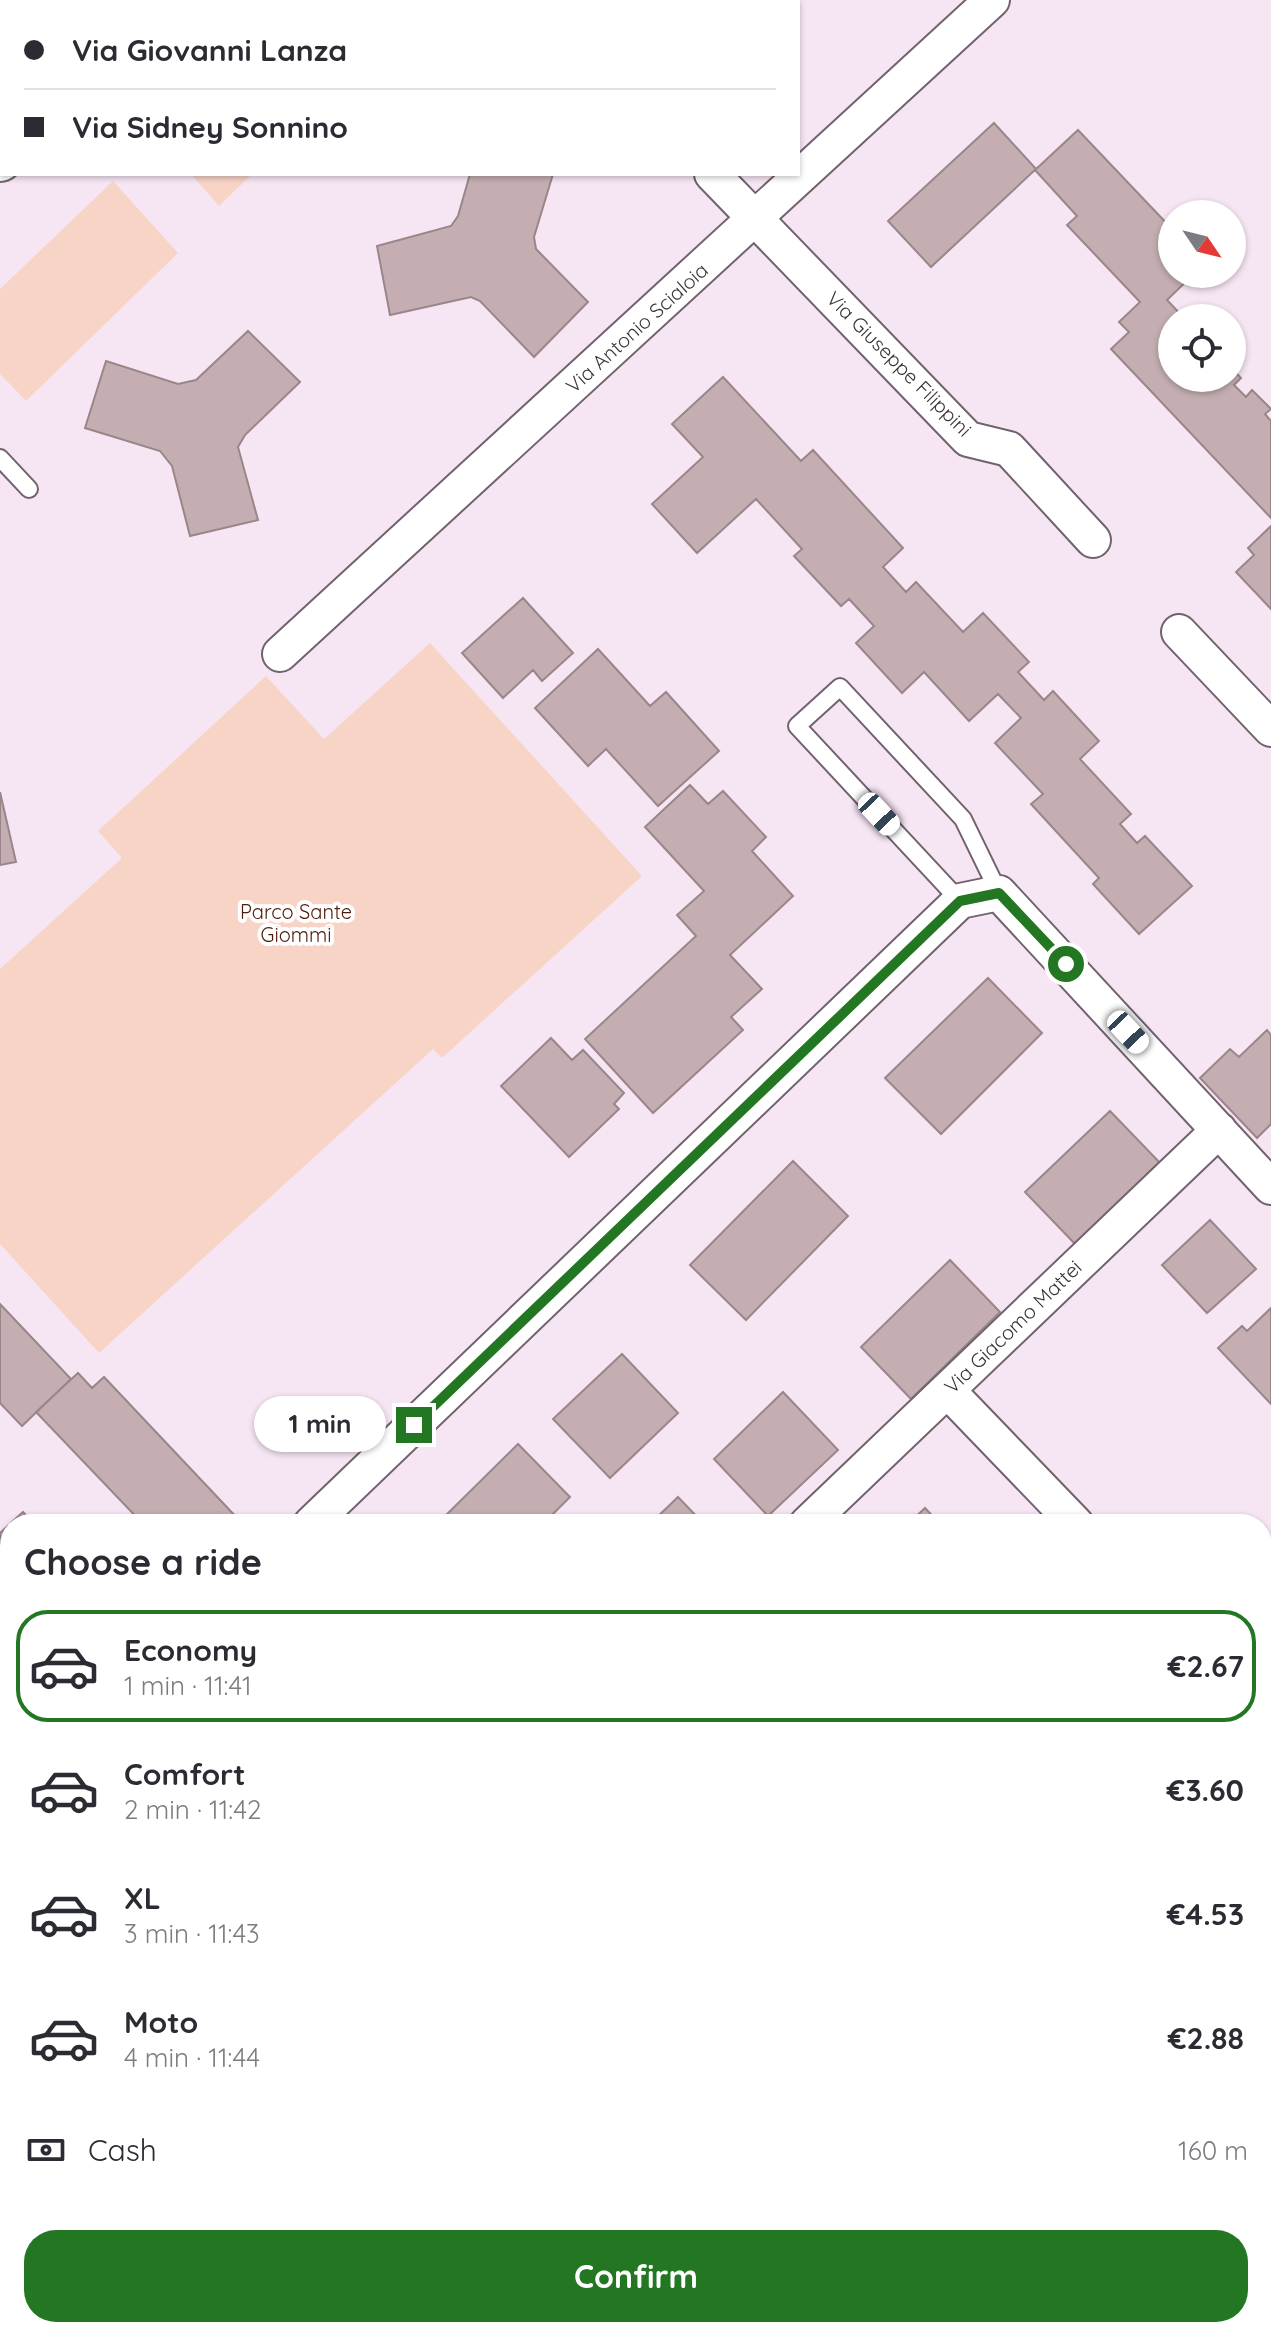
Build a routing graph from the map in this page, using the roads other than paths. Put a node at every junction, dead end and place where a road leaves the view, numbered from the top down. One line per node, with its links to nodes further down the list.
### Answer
1 (992, 0): 3 (street, Via Antonio Scialoia)
2 (714, 176): 3 (street, Via Giuseppe Filippini)
3 (756, 219): 6 (street, Via Giuseppe Filippini); 8 (street, Via Antonio Scialoia)
4 (0, 458): 5 (lane)
5 (29, 489)
6 (1093, 540)
7 (1179, 632): 9 (street)
8 (280, 654)
9 (1271, 729)
10 (999, 893): 11 (street); 11 (lane); 12 (street)
11 (960, 901): 15 (street)
12 (1219, 1130): 13 (street); 14 (street, Via Giacomo Mattei)
13 (1271, 1187)
14 (947, 1390): 16 (street, Via Giacomo Mattei); 17 (street)
15 (321, 1514)
16 (817, 1514)
17 (1066, 1514)

